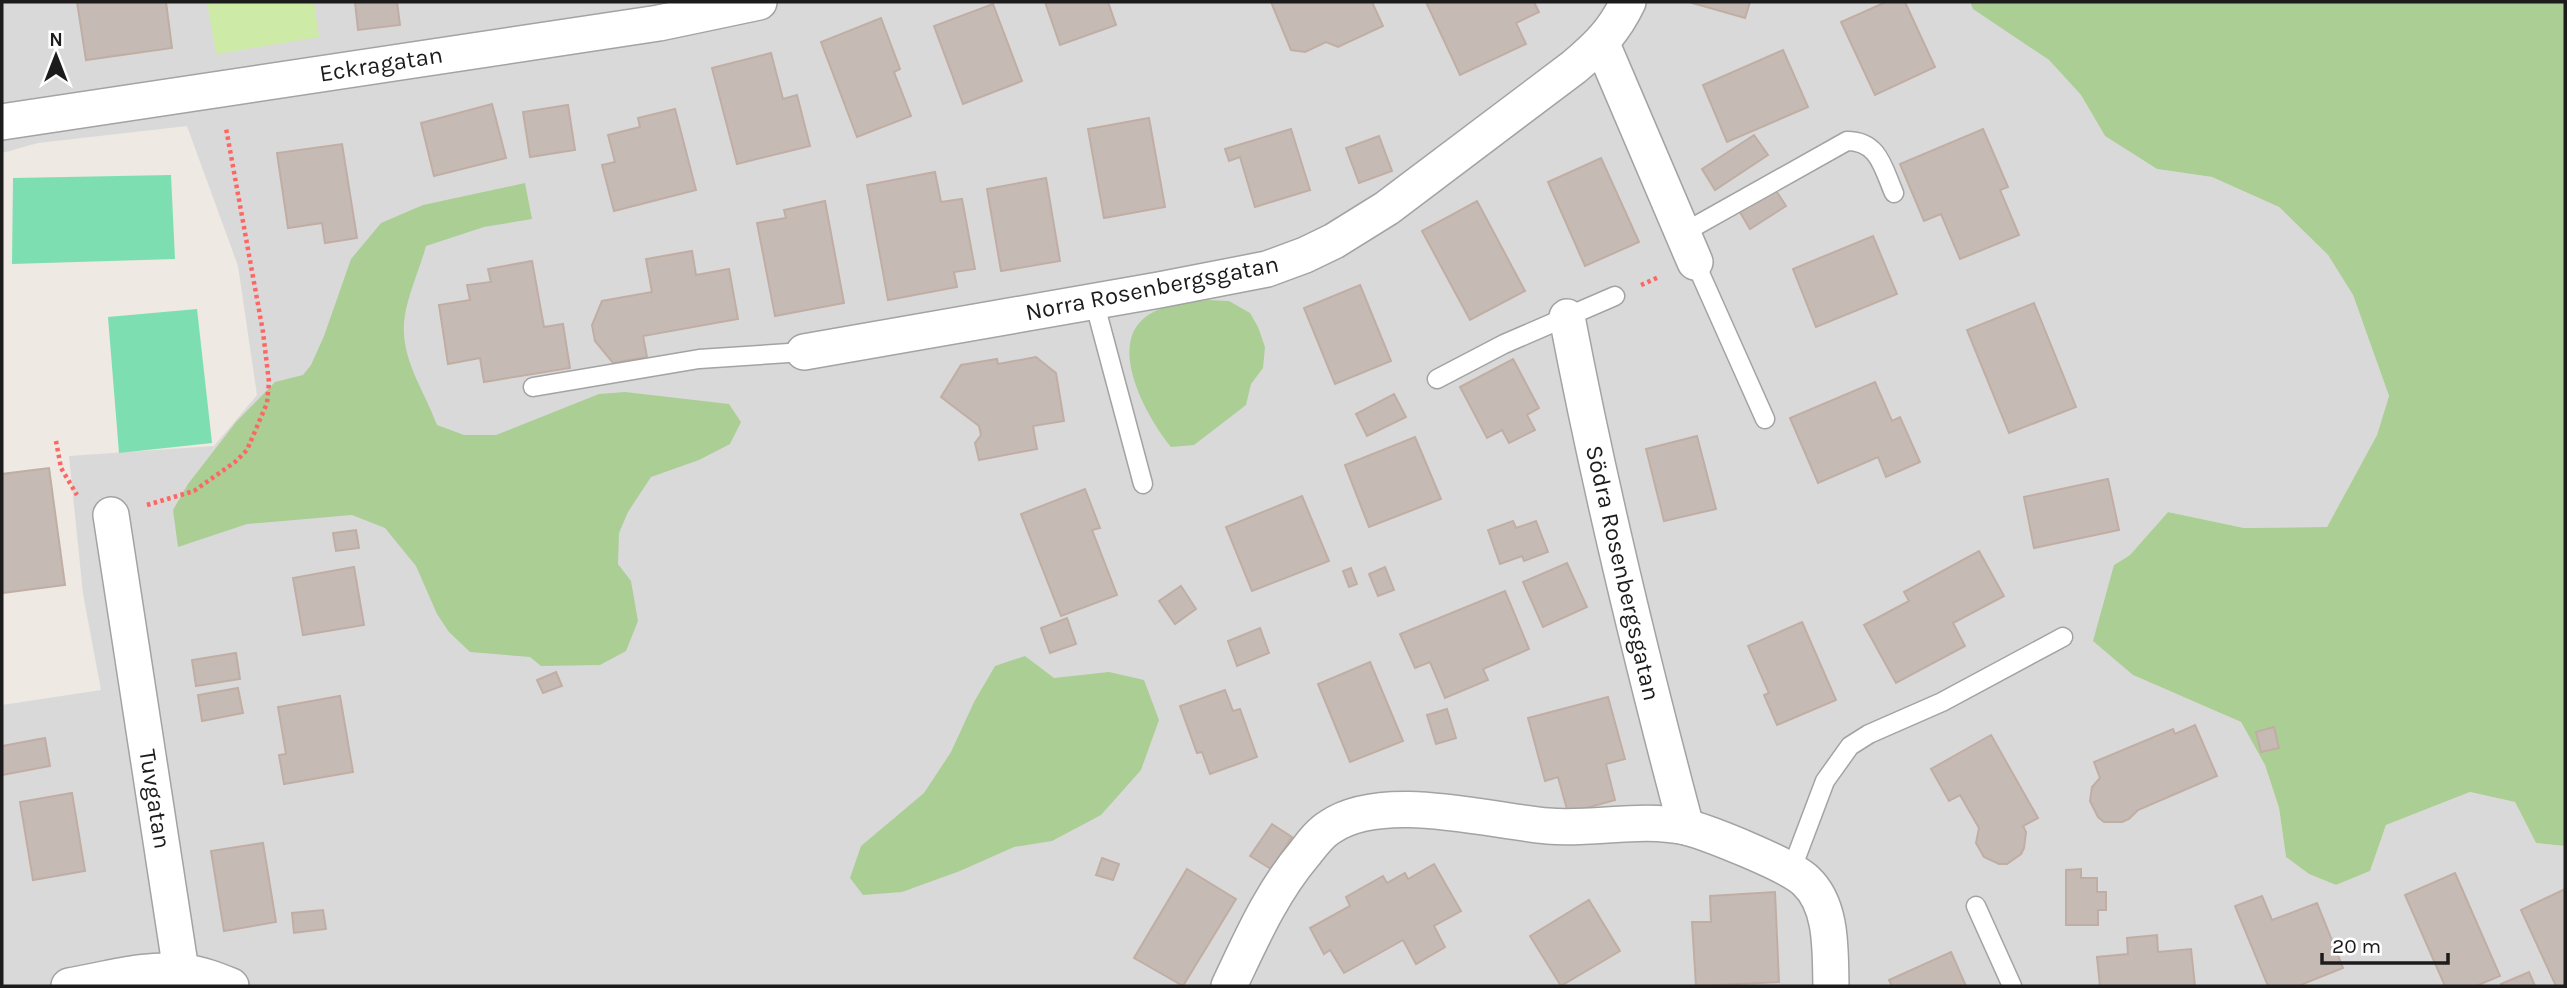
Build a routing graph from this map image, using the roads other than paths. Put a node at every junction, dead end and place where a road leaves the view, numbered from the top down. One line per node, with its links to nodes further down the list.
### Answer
1 (759, 2): 4 (street, Eckragatan)
2 (1628, 2): 3 (street, Norra Rosenbergsgatan)
3 (1602, 44): 6 (street); 8 (street, Norra Rosenbergsgatan)
4 (2, 122)
5 (1894, 193): 6 (lane)
6 (1689, 247): 13 (lane)
7 (1615, 296): 9 (lane)
8 (1094, 301): 10 (street, Norra Rosenbergsgatan); 14 (lane)
9 (1567, 317): 11 (lane); 17 (street, Södra Rosenbergsgatan)
10 (804, 352): 12 (lane)
11 (1437, 379)
12 (533, 387)
13 (1765, 419)
14 (1143, 484)
15 (111, 515): 20 (street, Tuvgatan)
16 (2063, 637): 18 (lane)
17 (1686, 827): 18 (street); 23 (street)
18 (1791, 871): 24 (street)
19 (1976, 906): 25 (lane)
20 (181, 971): 21 (street); 22 (street)
21 (69, 986)
22 (231, 986)
23 (1229, 986)
24 (1831, 986)
25 (2012, 986)

